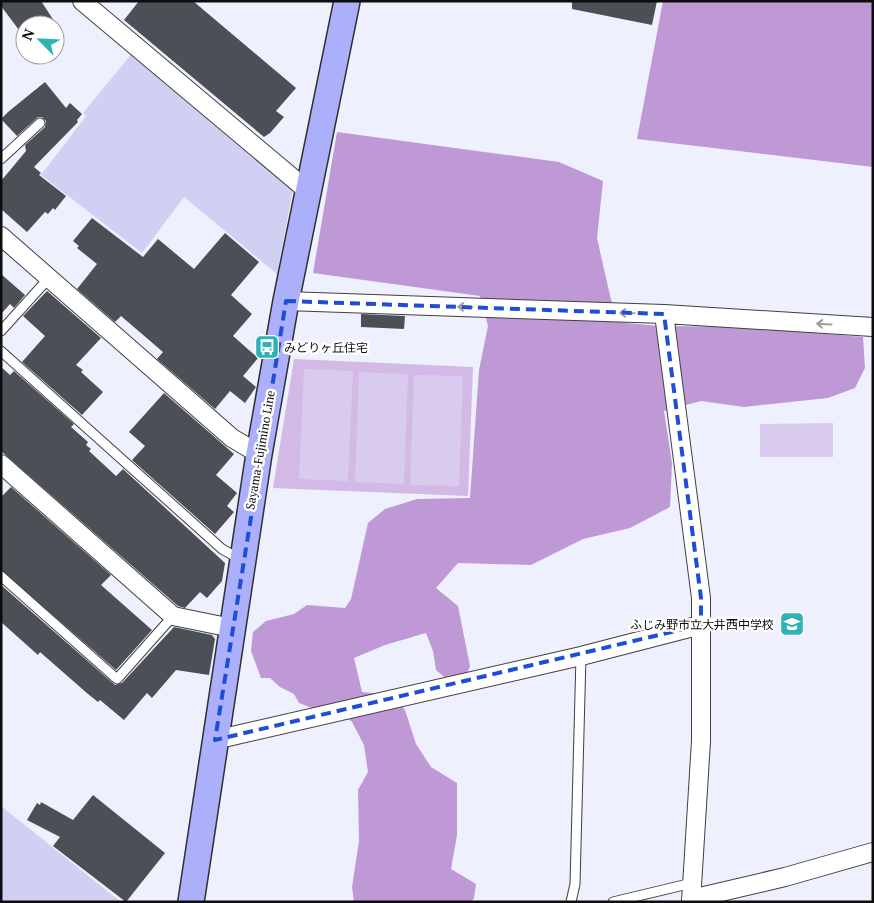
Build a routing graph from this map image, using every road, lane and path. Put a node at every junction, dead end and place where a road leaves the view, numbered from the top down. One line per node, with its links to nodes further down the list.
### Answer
1 (82, 1): 5 (street)
2 (347, 1): 5 (main road, Sayama-Fujimino Line)
3 (40, 123): 4 (lane)
4 (1, 159)
5 (308, 191): 8 (main road, Sayama-Fujimino Line)
6 (1, 236): 7 (street)
7 (48, 279): 11 (lane); 13 (street)
8 (286, 300): 9 (street, one-way to 8); 13 (main road, Sayama-Fujimino Line)
9 (664, 314): 10 (street, one-way to 9); 18 (street)
10 (873, 327)
11 (1, 331)
12 (1, 351): 15 (lane)
13 (259, 454): 15 (main road, Sayama-Fujimino Line)
14 (1, 464): 17 (street)
15 (242, 561): 19 (main road, Sayama-Fujimino Line)
16 (1, 576): 17 (lane)
17 (173, 616): 19 (street)
18 (701, 625): 20 (street); 23 (street)
19 (232, 628): 21 (main road, Sayama-Fujimino Line)
20 (580, 656): 21 (street); 25 (lane)
21 (215, 740): 24 (main road, Sayama-Fujimino Line)
22 (873, 852): 23 (street)
23 (691, 895): 26 (lane)
24 (191, 902)
25 (571, 902)
26 (613, 902)

